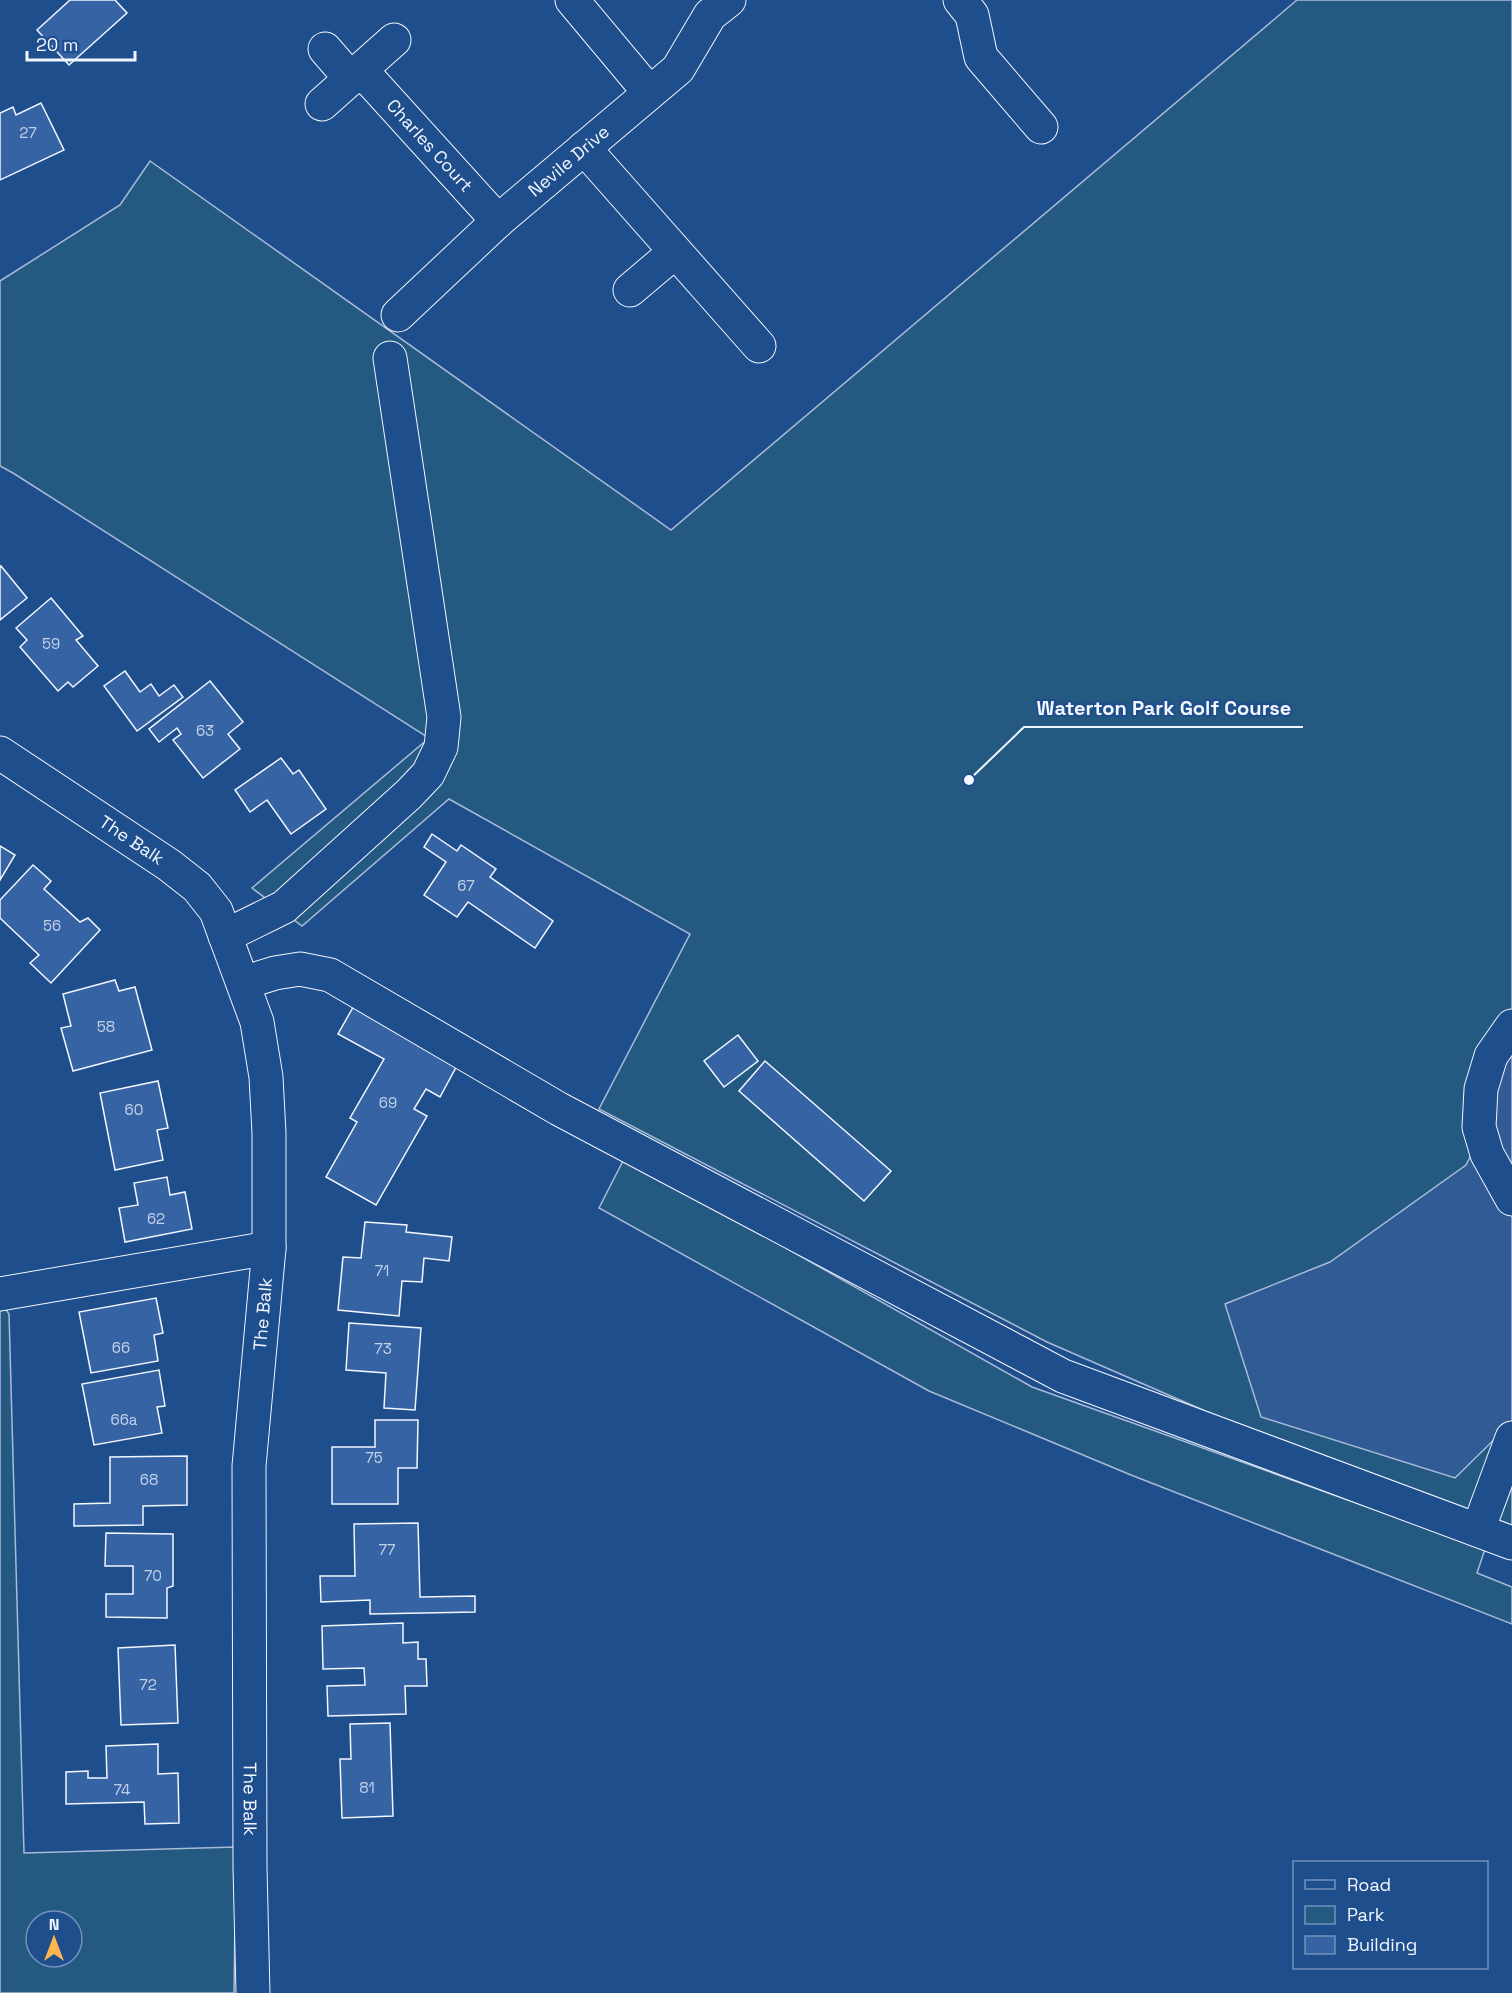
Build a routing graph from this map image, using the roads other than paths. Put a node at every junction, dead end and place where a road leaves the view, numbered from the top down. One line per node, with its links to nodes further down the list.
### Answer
1 (572, 0): 7 (street)
2 (729, 0): 7 (street, Nevile Drive)
3 (960, 0): 9 (street)
4 (394, 40): 6 (street)
5 (325, 50): 6 (street, Charles Court)
6 (356, 74): 8 (street); 11 (street, Charles Court)
7 (649, 92): 10 (street, Nevile Drive)
8 (322, 104)
9 (1041, 127)
10 (584, 148): 11 (street, Nevile Drive); 12 (street)
11 (498, 221): 14 (street, Nevile Drive)
12 (675, 252): 13 (street); 15 (street)
13 (630, 290)
14 (398, 315)
15 (759, 346)
16 (390, 358): 18 (street)
17 (0, 753): 18 (street, The Balk)
18 (225, 936): 19 (street, The Balk)
19 (243, 983): 22 (street, The Balk); 25 (street)
20 (1512, 1026): 21 (street)
21 (1512, 1199)
22 (269, 1248): 23 (street); 27 (street, The Balk)
23 (0, 1294)
24 (1512, 1438): 25 (street)
25 (1478, 1530): 26 (street)
26 (1512, 1543)
27 (253, 1993)

